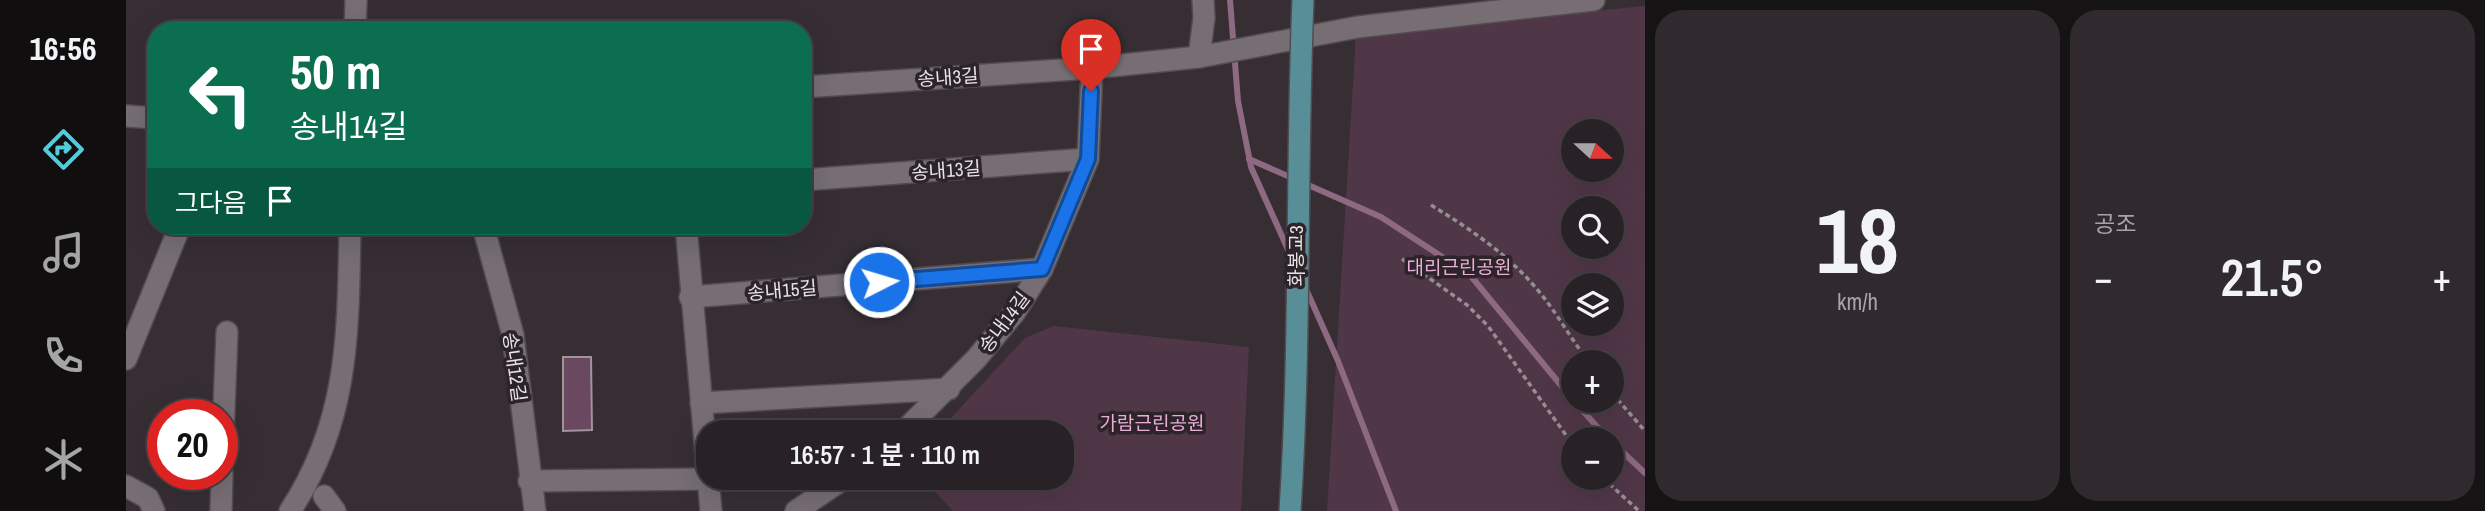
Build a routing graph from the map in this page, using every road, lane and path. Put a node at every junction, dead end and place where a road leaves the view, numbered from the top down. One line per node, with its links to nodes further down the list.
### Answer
1 (356, 0): 5 (street)
2 (1203, 0): 6 (street)
3 (1303, 0): 45 (main road, 화봉교3, bridge)
4 (1594, 0): 6 (street, 송내3길)
5 (355, 21)
6 (1209, 55): 7 (street, 송내3길)
7 (1092, 68): 8 (street, 송내3길); 11 (street, 송내14길)
8 (812, 86)
9 (126, 116): 10 (street)
10 (147, 117)
11 (1088, 159): 12 (street, 송내13길); 19 (street, 송내14길)
12 (812, 179)
13 (1431, 205): 22 (path)
14 (176, 235): 23 (street)
15 (350, 235): 41 (street)
16 (485, 235): 33 (street, 송내12길)
17 (686, 235): 20 (street)
18 (1402, 259): 30 (path)
19 (1042, 269): 20 (street, 송내15길); 24 (street, 송내14길)
20 (690, 297): 26 (street)
21 (227, 332): 25 (street)
22 (1581, 350)
23 (126, 359)
24 (949, 389): 26 (street); 29 (street, 송내14길)
25 (224, 399)
26 (701, 402): 28 (street)
27 (1624, 407): 31 (path)
28 (703, 420)
29 (917, 420)
30 (1561, 428)
31 (1645, 431)
32 (696, 479): 33 (street)
33 (529, 481): 42 (street, 송내12길)
34 (126, 486): 39 (street)
35 (222, 490): 40 (street)
36 (709, 490): 43 (street)
37 (827, 490): 44 (street)
38 (1616, 490): 46 (path)
39 (154, 511)
40 (221, 511)
41 (290, 511)
42 (534, 511)
43 (710, 511)
44 (796, 511)
45 (1290, 511)
46 (1639, 511)

